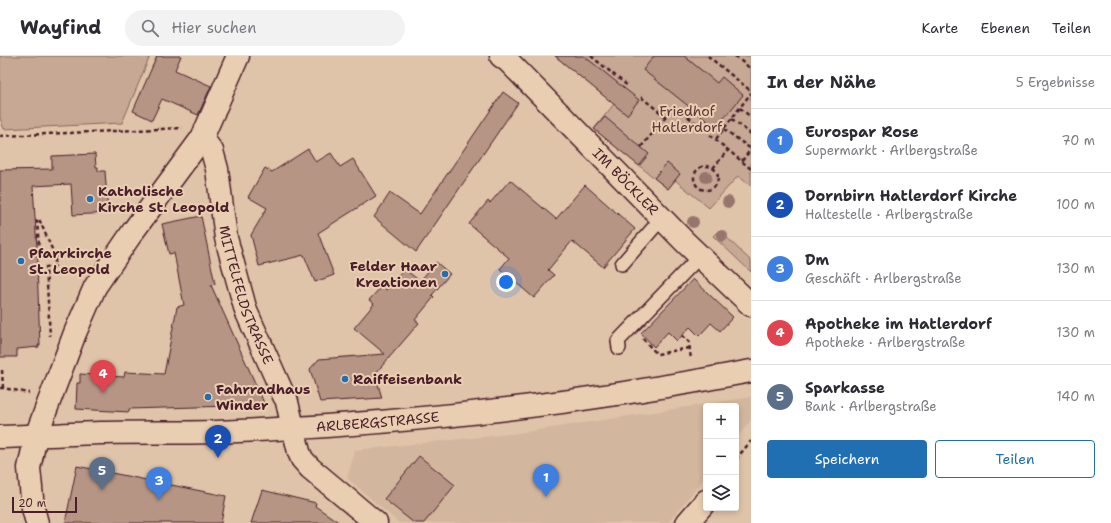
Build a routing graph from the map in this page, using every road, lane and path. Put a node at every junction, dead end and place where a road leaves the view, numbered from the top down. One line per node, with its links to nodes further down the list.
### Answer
1 (238, 56): 23 (street)
2 (501, 56): 31 (street, IM BÖCKLER)
3 (591, 56): 9 (path)
4 (708, 56): 7 (path)
5 (715, 56): 7 (path)
6 (735, 56): 8 (path)
7 (712, 59): 10 (path)
8 (751, 69)
9 (629, 87)
10 (751, 92): 12 (path)
11 (641, 97): 16 (path)
12 (747, 98): 13 (path); 14 (path)
13 (751, 101)
14 (740, 108): 15 (path); 17 (path)
15 (751, 116)
16 (666, 118): 18 (path); 25 (path)
17 (732, 119): 19 (path); 20 (path)
18 (698, 125)
19 (724, 128): 24 (path); 26 (path)
20 (751, 134)
21 (710, 135): 24 (path)
22 (0, 136): 23 (path)
23 (202, 138): 32 (street); 47 (street, MITTELFELDSTRASSE)
24 (716, 139): 27 (path)
25 (641, 147)
26 (751, 149): 28 (path)
27 (728, 150): 28 (path); 29 (path)
28 (742, 161): 30 (path)
29 (714, 168): 29 (path)
30 (751, 169)
31 (662, 218): 34 (street, IM BÖCKLER); 35 (lane)
32 (120, 250): 33 (path); 48 (street)
33 (55, 256): 33 (path); 39 (path)
34 (700, 256): 36 (street, IM BÖCKLER); 37 (lane)
35 (622, 264)
36 (751, 305)
37 (632, 327): 40 (lane); 41 (path)
38 (682, 335): 41 (path)
39 (48, 343)
40 (619, 348)
41 (690, 348): 42 (path)
42 (692, 364)
43 (2, 370): 45 (path)
44 (751, 371): 47 (street, ARLBERGSTRASSE)
45 (2, 388): 46 (path)
46 (31, 393)
47 (294, 427): 48 (street, ARLBERGSTRASSE); 54 (street, MITTELFELDSTRASSE)
48 (36, 436): 49 (street, ARLBERGSTRASSE); 53 (street)
49 (0, 437)
50 (751, 441): 51 (path)
51 (739, 455)
52 (703, 504): 55 (street)
53 (37, 523)
54 (376, 523)
55 (687, 523)

